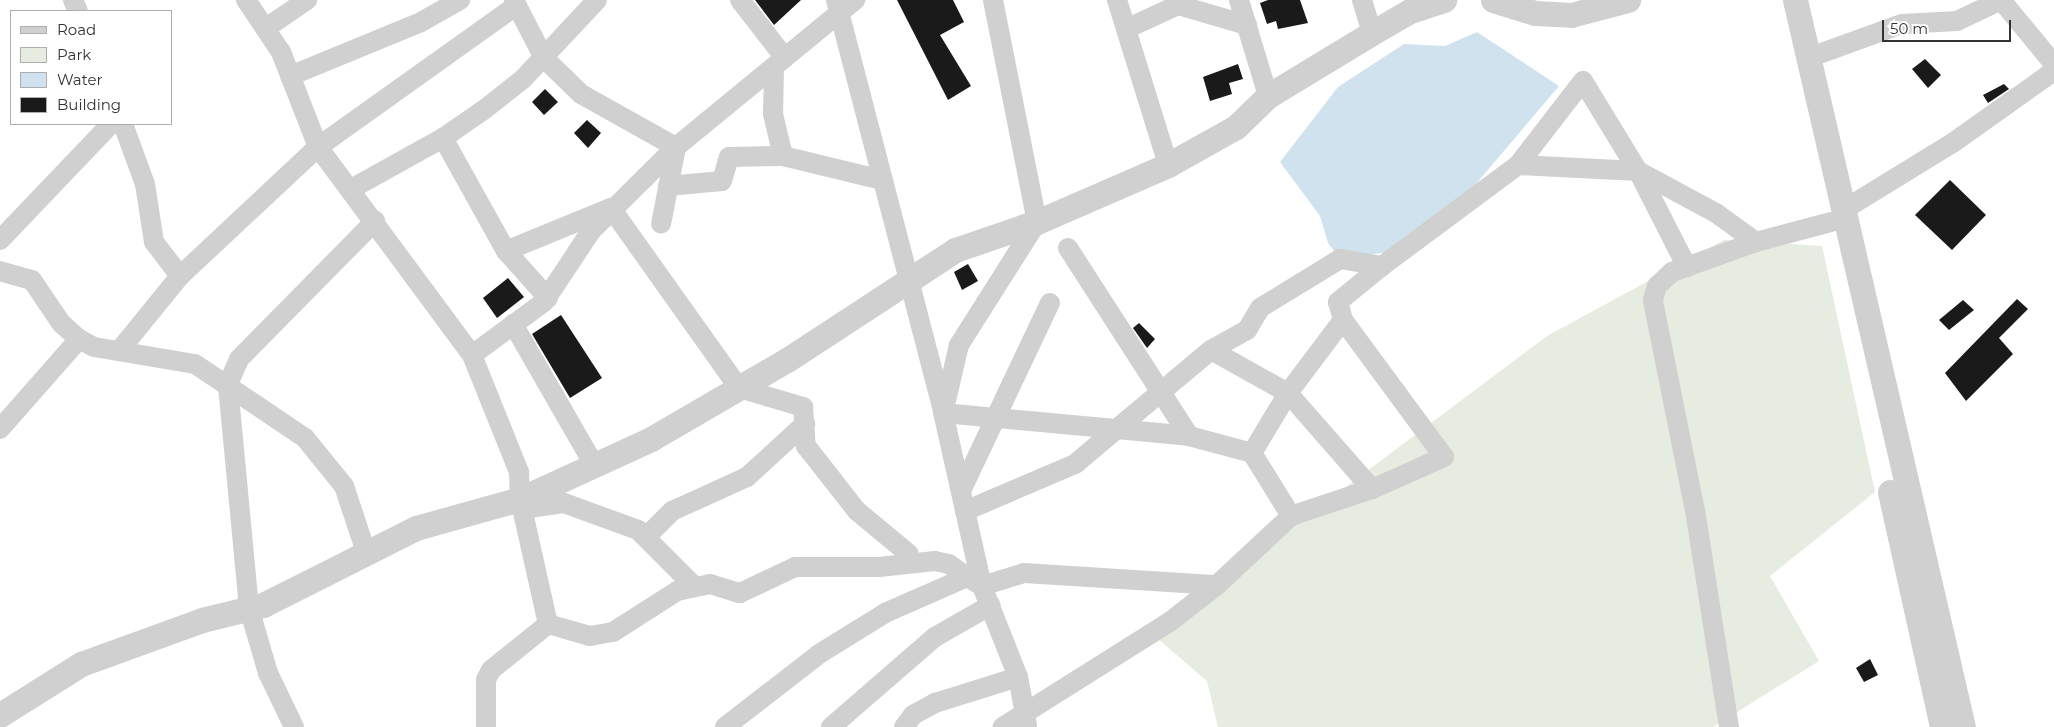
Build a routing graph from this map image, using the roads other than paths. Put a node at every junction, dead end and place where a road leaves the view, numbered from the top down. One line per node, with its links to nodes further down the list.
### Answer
1 (246, 0): 22 (street)
2 (307, 0): 22 (street)
3 (460, 0): 30 (street)
4 (597, 0): 25 (street)
5 (740, 0): 27 (street)
6 (854, 0): 20 (street)
7 (993, 0): 47 (street)
8 (1117, 0): 23 (street)
9 (1239, 0): 21 (street)
10 (1362, 0): 24 (street)
11 (1444, 0): 24 (street)
12 (1493, 0): 19 (street)
13 (1628, 0): 19 (street)
14 (1778, 0): 45 (street)
15 (1795, 0): 26 (street)
16 (2001, 0): 26 (street); 28 (street)
17 (516, 3): 25 (street); 35 (street)
18 (1172, 3): 21 (street); 23 (street)
19 (1597, 5)
20 (837, 7): 27 (street); 41 (street)
21 (1247, 25): 31 (street)
22 (266, 28): 30 (street)
23 (1126, 29): 38 (street)
24 (1372, 33): 31 (street)
25 (544, 58): 34 (street); 36 (street)
26 (1808, 58): 45 (street)
27 (780, 63): 36 (street); 37 (street)
28 (2054, 64)
29 (2054, 70): 45 (street)
30 (290, 76): 35 (street)
31 (1268, 96): 38 (street)
32 (110, 125): 49 (street)
33 (123, 125): 56 (street)
34 (443, 138): 43 (street); 52 (street)
35 (318, 147): 43 (street); 56 (street)
36 (676, 147): 42 (street); 44 (street)
37 (783, 156): 41 (street); 42 (street)
38 (1168, 165): 47 (street)
39 (1518, 165): 40 (street); 40 (street); 53 (street)
40 (1638, 171): 50 (street); 54 (street)
41 (882, 180): 57 (street)
42 (668, 186): 48 (street)
43 (351, 188): 46 (street)
44 (611, 208): 52 (street); 58 (street); 67 (street)
45 (1839, 216): 50 (street); 102 (street); 103 (street)
46 (374, 221): 65 (street); 66 (street)
47 (1037, 222): 57 (street); 70 (street)
48 (661, 224)
49 (0, 240)
50 (1756, 242): 54 (street)
51 (1068, 248): 68 (street)
52 (506, 252): 58 (street)
53 (1382, 266): 60 (street); 63 (street)
54 (1687, 267): 101 (street)
55 (0, 271): 62 (street)
56 (180, 276): 64 (street)
57 (908, 281): 67 (street); 70 (street)
58 (548, 298): 61 (street)
59 (1050, 303): 71 (street)
60 (1344, 320): 69 (street); 78 (street)
61 (513, 324): 65 (street); 77 (street)
62 (79, 339): 64 (street); 73 (street)
63 (1211, 350): 68 (street); 69 (street)
64 (119, 351): 66 (street)
65 (472, 355): 80 (street)
66 (228, 384): 84 (street); 90 (street)
67 (739, 388): 72 (street); 77 (street)
68 (1161, 393): 74 (street); 75 (street)
69 (1288, 393): 76 (street); 78 (street)
70 (943, 414): 71 (street); 79 (street)
71 (994, 420): 74 (street); 79 (street)
72 (804, 424): 83 (street); 85 (street)
73 (0, 429)
74 (1115, 431): 75 (street); 81 (street)
75 (1189, 436): 76 (street)
76 (1252, 453): 82 (street)
77 (594, 465): 80 (street)
78 (1372, 489): 82 (street)
79 (960, 491): 81 (street)
80 (521, 504): 83 (street); 84 (street); 91 (street)
81 (965, 511): 86 (street)
82 (1290, 516): 88 (street)
83 (646, 537): 87 (street)
84 (366, 552): 90 (street)
85 (909, 554)
86 (975, 581): 87 (street); 88 (street); 89 (street); 97 (street)
87 (693, 585): 91 (street)
88 (1217, 585): 94 (street)
89 (991, 605): 92 (street); 98 (street)
90 (250, 608): 93 (street); 95 (street)
91 (548, 624): 96 (street)
92 (1018, 677): 94 (street); 99 (street)
93 (0, 715)
94 (1026, 720): 100 (street)
95 (294, 727)
96 (486, 727)
97 (725, 727)
98 (831, 727)
99 (904, 727)
100 (1003, 727)
101 (1729, 727)
102 (1942, 727)
103 (1963, 727)

